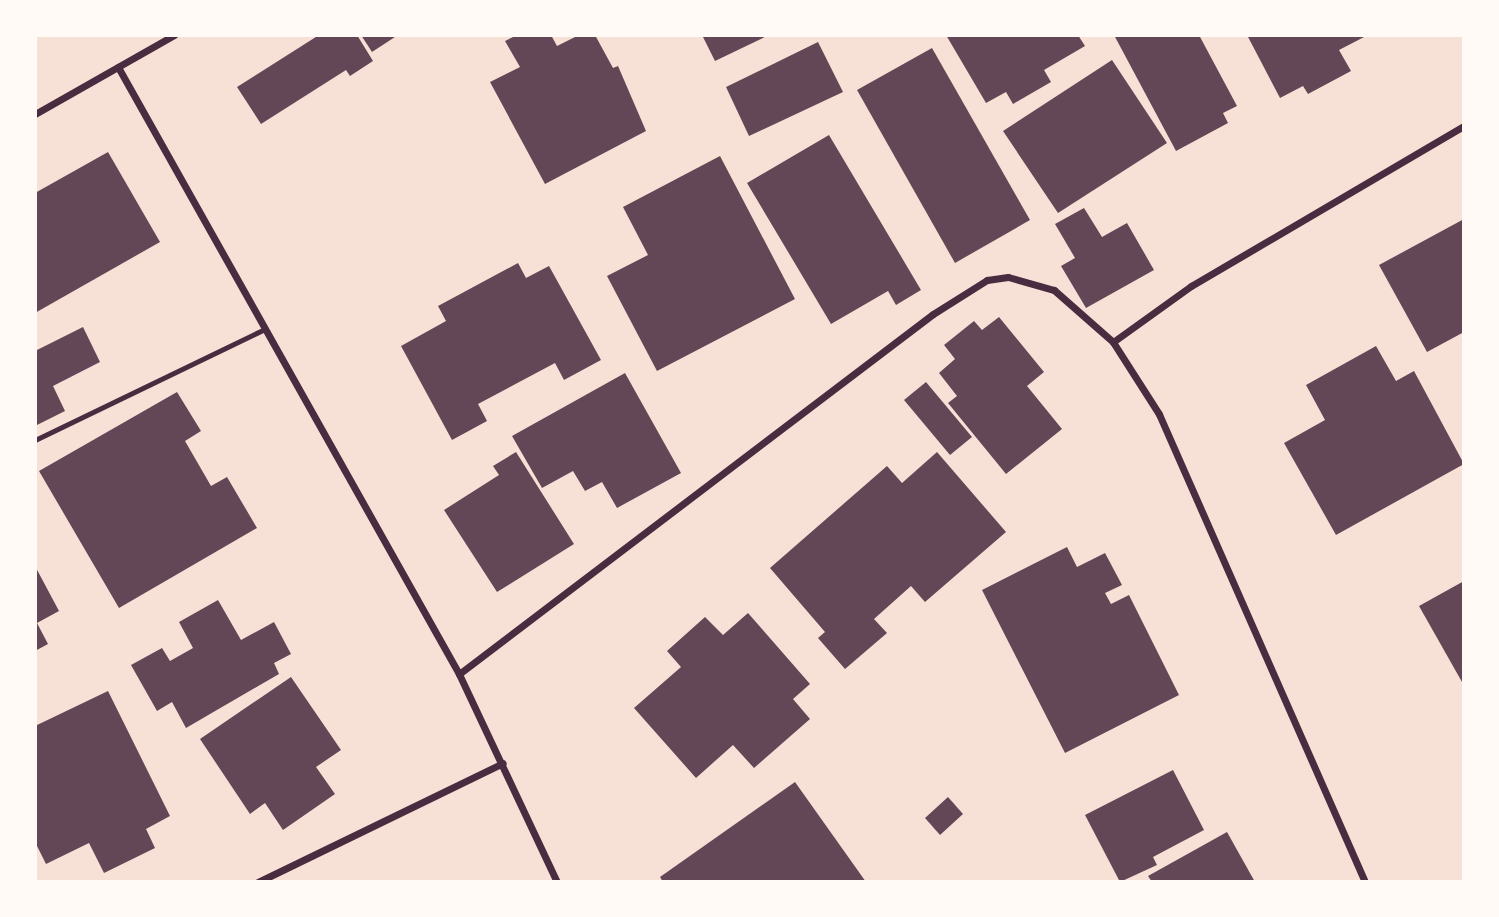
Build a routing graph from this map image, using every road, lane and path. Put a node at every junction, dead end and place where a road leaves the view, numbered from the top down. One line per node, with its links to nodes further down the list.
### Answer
1 (174, 35): 2 (street)
2 (118, 66): 3 (street); 5 (street)
3 (35, 114)
4 (1464, 126): 6 (street)
5 (263, 330): 7 (lane); 8 (street)
6 (1113, 342): 8 (street); 12 (street)
7 (35, 440)
8 (459, 674): 9 (street)
9 (503, 763): 10 (street); 11 (street)
10 (258, 882)
11 (557, 882)
12 (1366, 882)

